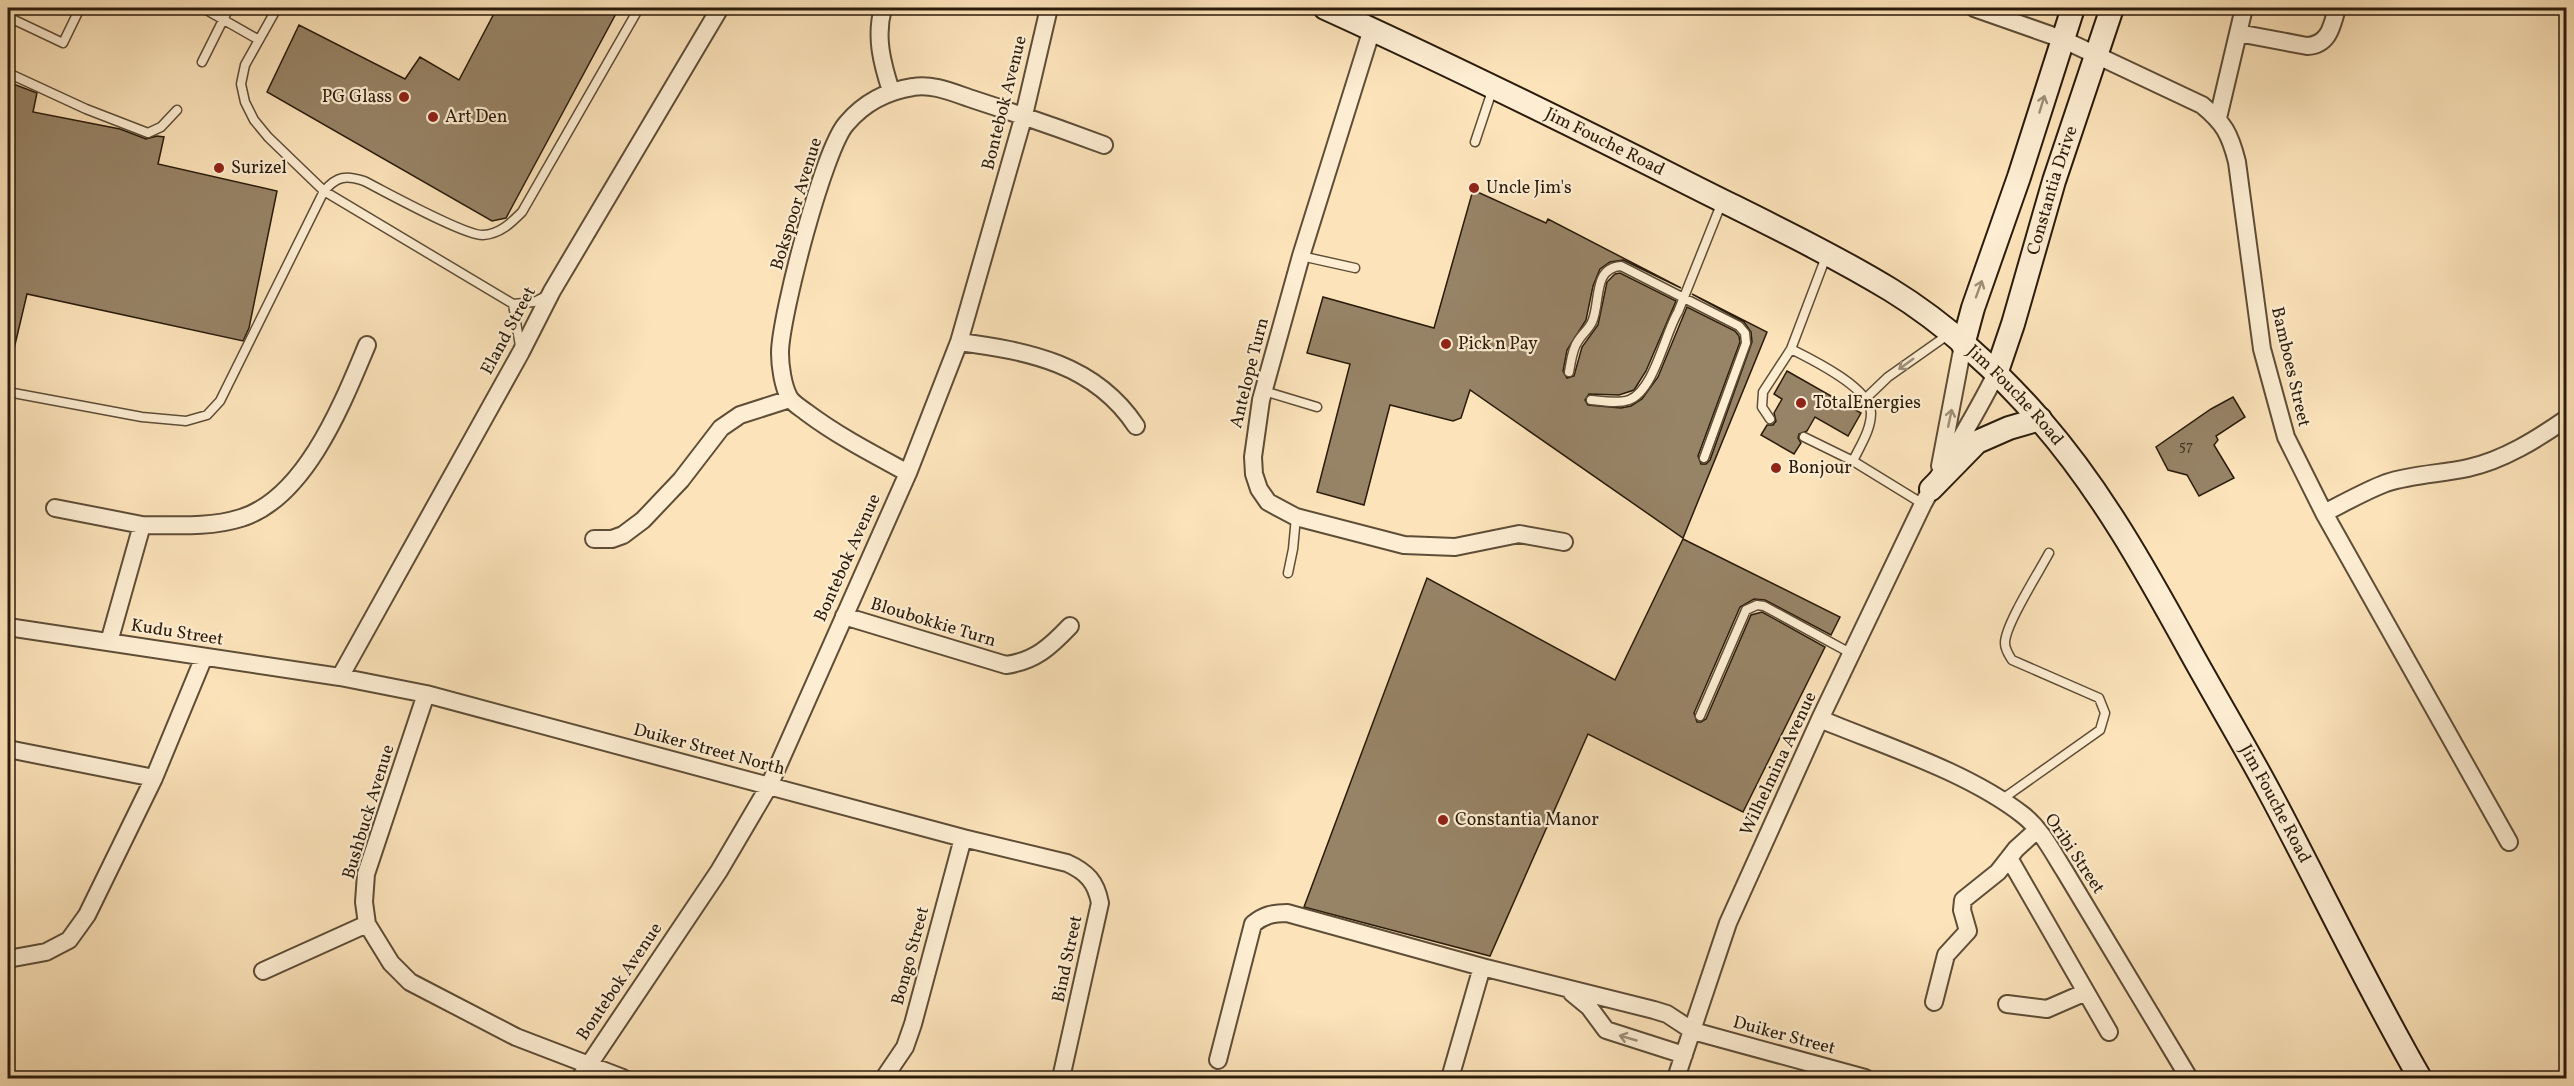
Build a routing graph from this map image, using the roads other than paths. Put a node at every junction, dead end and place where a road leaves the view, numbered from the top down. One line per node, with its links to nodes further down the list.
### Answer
1 (80, 8): 15 (lane)
2 (203, 8): 16 (lane)
3 (229, 8): 16 (lane)
4 (277, 8): 20 (lane)
5 (639, 8): 31 (lane)
6 (720, 8): 36 (street, Eland Street)
7 (883, 8): 25 (street)
8 (1049, 8): 27 (street, Bontebok Avenue)
9 (1325, 8): 17 (street, Jim Fouche Road)
10 (1974, 8): 19 (street, Bamboes Street)
11 (2073, 8): 19 (street, Constantia Drive)
12 (2112, 8): 21 (street, Constantia Drive)
13 (2244, 8): 18 (street)
14 (2337, 8): 18 (street)
15 (8, 17)
16 (223, 18): 20 (lane); 22 (lane)
17 (1372, 29): 24 (street, Jim Fouche Road); 34 (street, Antelope Turn)
18 (2238, 33): 28 (street)
19 (2062, 39): 21 (street, Bamboes Street); 39 (street, Constantia Drive, one-way to 19)
20 (259, 40): 31 (lane)
21 (2097, 55): 28 (street, Bamboes Street); 45 (street, Constantia Drive)
22 (202, 62)
23 (8, 73): 26 (lane)
24 (1493, 88): 29 (lane); 32 (street, Jim Fouche Road)
25 (891, 91): 27 (street, Bokspoor Avenue); 49 (street, Bokspoor Avenue)
26 (177, 110)
27 (1024, 115): 30 (street, Bokspoor Avenue); 40 (street, Bontebok Avenue)
28 (2218, 118): 62 (street, Bamboes Street)
29 (1475, 142)
30 (1104, 145)
31 (324, 191): 38 (lane); 47 (lane)
32 (1723, 201): 33 (street, Jim Fouche Road); 37 (lane)
33 (1827, 254): 39 (street, Jim Fouche Road); 42 (lane)
34 (1301, 256): 35 (lane); 46 (street, Antelope Turn)
35 (1355, 268)
36 (552, 291): 38 (lane); 43 (street, Eland Street)
37 (1684, 299): 44 (lane); 50 (lane); 57 (lane)
38 (513, 304): 43 (lane)
39 (1956, 339): 45 (street, Jim Fouche Road); 48 (lane, one-way to 48); 60 (street, Wilhelmina Avenue, one-way to 39)
40 (959, 342): 55 (street); 59 (street, Bontebok Avenue)
41 (368, 345): 64 (street)
42 (1791, 349): 48 (lane); 53 (lane)
43 (521, 352): 75 (street, Eland Street)
44 (1569, 372)
45 (1996, 374): 54 (street, Jim Fouche Road); 60 (street, Wilhelmina Avenue)
46 (1264, 391): 51 (lane); 63 (street, Antelope Turn)
47 (8, 392)
48 (1866, 398): 58 (lane)
49 (790, 399): 59 (street); 65 (street)
50 (1591, 400)
51 (1317, 406)
52 (2566, 418): 62 (street)
53 (1770, 419)
54 (2040, 419): 60 (street); 108 (street, Jim Fouche Road)
55 (1136, 426)
56 (1804, 437): 58 (lane)
57 (1704, 458)
58 (1853, 460): 60 (lane)
59 (908, 472): 69 (street, Bontebok Avenue)
60 (1931, 489): 73 (street, Wilhelmina Avenue)
61 (55, 508): 64 (street)
62 (2324, 513): 85 (street, Bamboes Street)
63 (1296, 517): 66 (street, Antelope Turn); 68 (lane)
64 (142, 525): 72 (street)
65 (594, 539)
66 (1564, 542)
67 (2049, 553): 82 (lane)
68 (1288, 573)
69 (844, 616): 70 (street, Bloubokkie Turn); 81 (street, Bontebok Avenue)
70 (1070, 626)
71 (8, 627): 72 (street, Kudu Street)
72 (109, 642): 74 (street, Kudu Street)
73 (1852, 654): 77 (lane); 78 (street, Wilhelmina Avenue)
74 (204, 657): 75 (street, Kudu Street); 80 (street)
75 (340, 677): 76 (street, Duiker Street North)
76 (426, 694): 81 (street, Duiker Street North); 88 (street, Bushbuck Avenue)
77 (1700, 716)
78 (1820, 719): 82 (street, Oribi Street); 96 (street, Wilhelmina Avenue)
79 (8, 749): 80 (street)
80 (154, 778): 89 (street)
81 (769, 786): 84 (street, Duiker Street North); 100 (street, Bontebok Avenue)
82 (2001, 800): 83 (street, Oribi Street)
83 (2037, 830): 86 (street); 107 (street, Oribi Street)
84 (963, 838): 87 (street, Duiker Street North); 102 (street, Bongo Street)
85 (2509, 842)
86 (2009, 858): 93 (street); 94 (street)
87 (1067, 863): 103 (street, Bind Street)
88 (366, 924): 91 (street); 100 (street, Bushbuck Avenue)
89 (8, 959)
90 (1482, 967): 92 (street, Duiker Street); 99 (street, Duiker Street); 104 (street)
91 (263, 971)
92 (1567, 989): 96 (street, Duiker Street); 98 (street, one-way to 92)
93 (2086, 992): 95 (street); 97 (street)
94 (1934, 1002)
95 (2007, 1004)
96 (1693, 1031): 98 (street, Wilhelmina Avenue); 106 (street, Duiker Street)
97 (2109, 1032)
98 (1684, 1055): 105 (street, Wilhelmina Avenue)
99 (1218, 1060)
100 (584, 1072): 101 (street)
101 (623, 1078)
102 (884, 1078)
103 (1061, 1078)
104 (1450, 1078)
105 (1676, 1078)
106 (1865, 1078)
107 (2189, 1078)
108 (2420, 1078)

